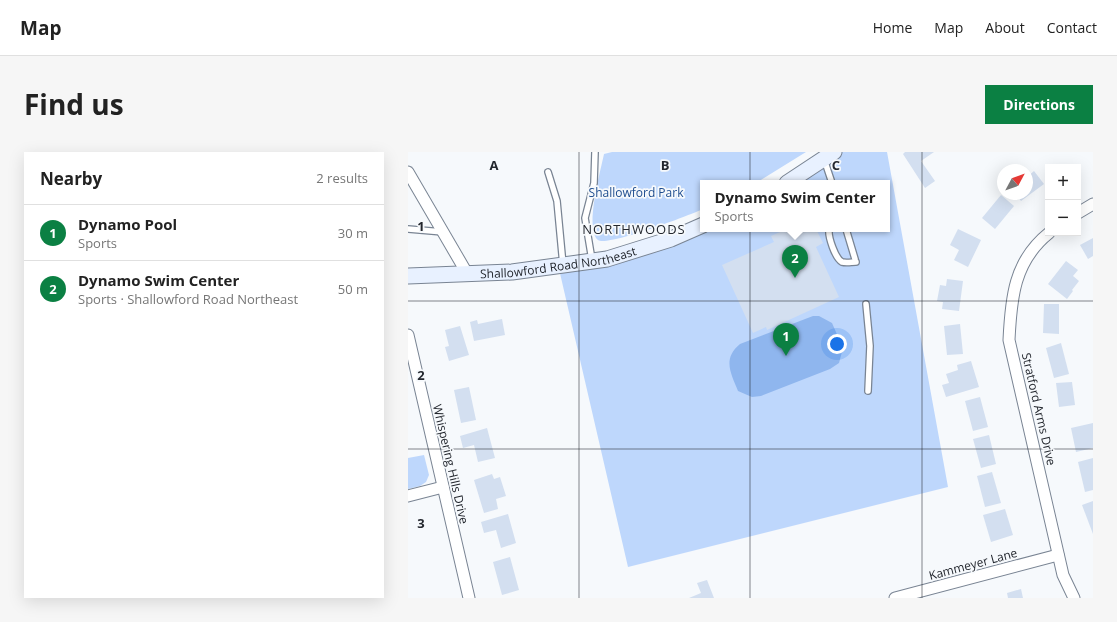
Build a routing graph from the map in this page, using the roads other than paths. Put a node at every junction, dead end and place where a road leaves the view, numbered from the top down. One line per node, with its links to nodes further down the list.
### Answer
1 (595, 152): 15 (lane)
2 (829, 155): 5 (street); 6 (lane)
3 (408, 172): 11 (street)
4 (548, 172): 16 (lane)
5 (792, 180)
6 (832, 180)
7 (1093, 204): 8 (street)
8 (1081, 211)
9 (700, 226): 15 (street, Shallowford Road Northeast)
10 (408, 229): 11 (lane)
11 (443, 232): 17 (street)
12 (829, 232): 13 (lane)
13 (847, 232)
14 (1046, 236): 24 (street, Stratford Arms Drive)
15 (592, 261): 16 (street, Shallowford Road Northeast)
16 (563, 265): 17 (street, Shallowford Road Northeast)
17 (468, 275): 18 (street, Shallowford Road Northeast)
18 (408, 276)
19 (866, 304): 21 (lane)
20 (408, 335): 22 (street, Whispering Hills Drive)
21 (868, 392)
22 (443, 487): 23 (street); 25 (street, Whispering Hills Drive)
23 (408, 496)
24 (1058, 555): 26 (street, Kammeyer Lane); 27 (street, Stratford Arms Drive)
25 (470, 598)
26 (895, 598)
27 (1074, 598)

